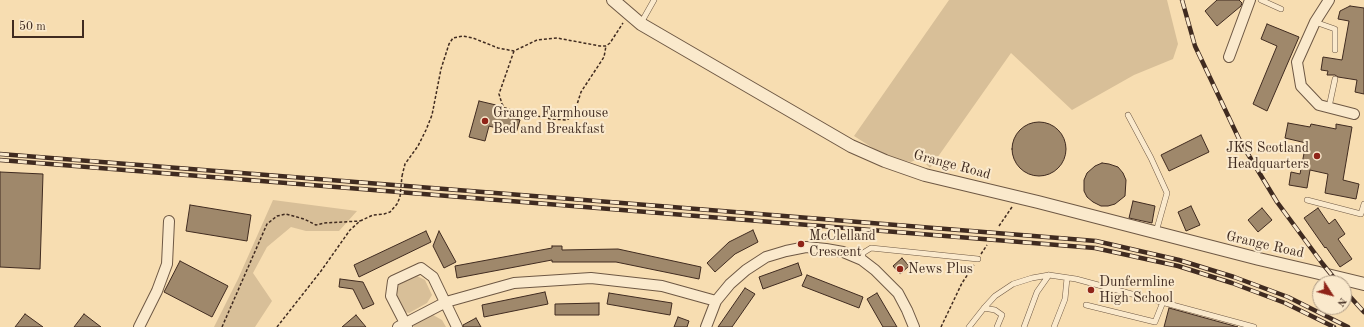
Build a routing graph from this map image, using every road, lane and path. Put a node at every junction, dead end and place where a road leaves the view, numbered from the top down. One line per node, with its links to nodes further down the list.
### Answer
1 (612, 0): 7 (street, Grange Road)
2 (654, 0): 9 (lane)
3 (1250, 0): 13 (street)
4 (1260, 0): 6 (lane)
5 (1329, 0): 8 (street)
6 (1281, 9)
7 (629, 15): 9 (street, Grange Road); 10 (path)
8 (1314, 22): 12 (lane); 15 (street)
9 (641, 24): 24 (street, Grange Road)
10 (606, 46): 11 (path); 11 (path)
11 (514, 50): 22 (path, bridge)
12 (1334, 50)
13 (1229, 57)
14 (1335, 79): 15 (lane)
15 (1329, 107): 16 (street)
16 (1354, 114)
17 (1128, 115): 24 (lane)
18 (1307, 200): 19 (lane)
19 (1364, 204)
20 (1014, 205): 23 (path)
21 (169, 221): 37 (street)
22 (360, 221): 38 (path); 39 (path)
23 (999, 226)
24 (1156, 233): 30 (street, Grange Road)
25 (987, 245): 26 (path)
26 (978, 259): 27 (lane); 43 (path)
27 (862, 260): 31 (street); 42 (street)
28 (1049, 276): 29 (lane); 35 (lane); 46 (lane)
29 (1067, 278): 33 (lane); 47 (lane)
30 (1364, 284)
31 (716, 301): 32 (street); 41 (street)
32 (446, 302): 36 (street); 36 (street); 40 (street)
33 (1163, 302): 34 (lane); 48 (lane)
34 (1086, 305)
35 (984, 308): 44 (lane); 45 (lane)
36 (403, 326)
37 (139, 327)
38 (222, 327)
39 (277, 327)
40 (457, 327)
41 (706, 327)
42 (914, 327)
43 (940, 327)
44 (969, 327)
45 (997, 327)
46 (1024, 327)
47 (1054, 327)
48 (1254, 327)

